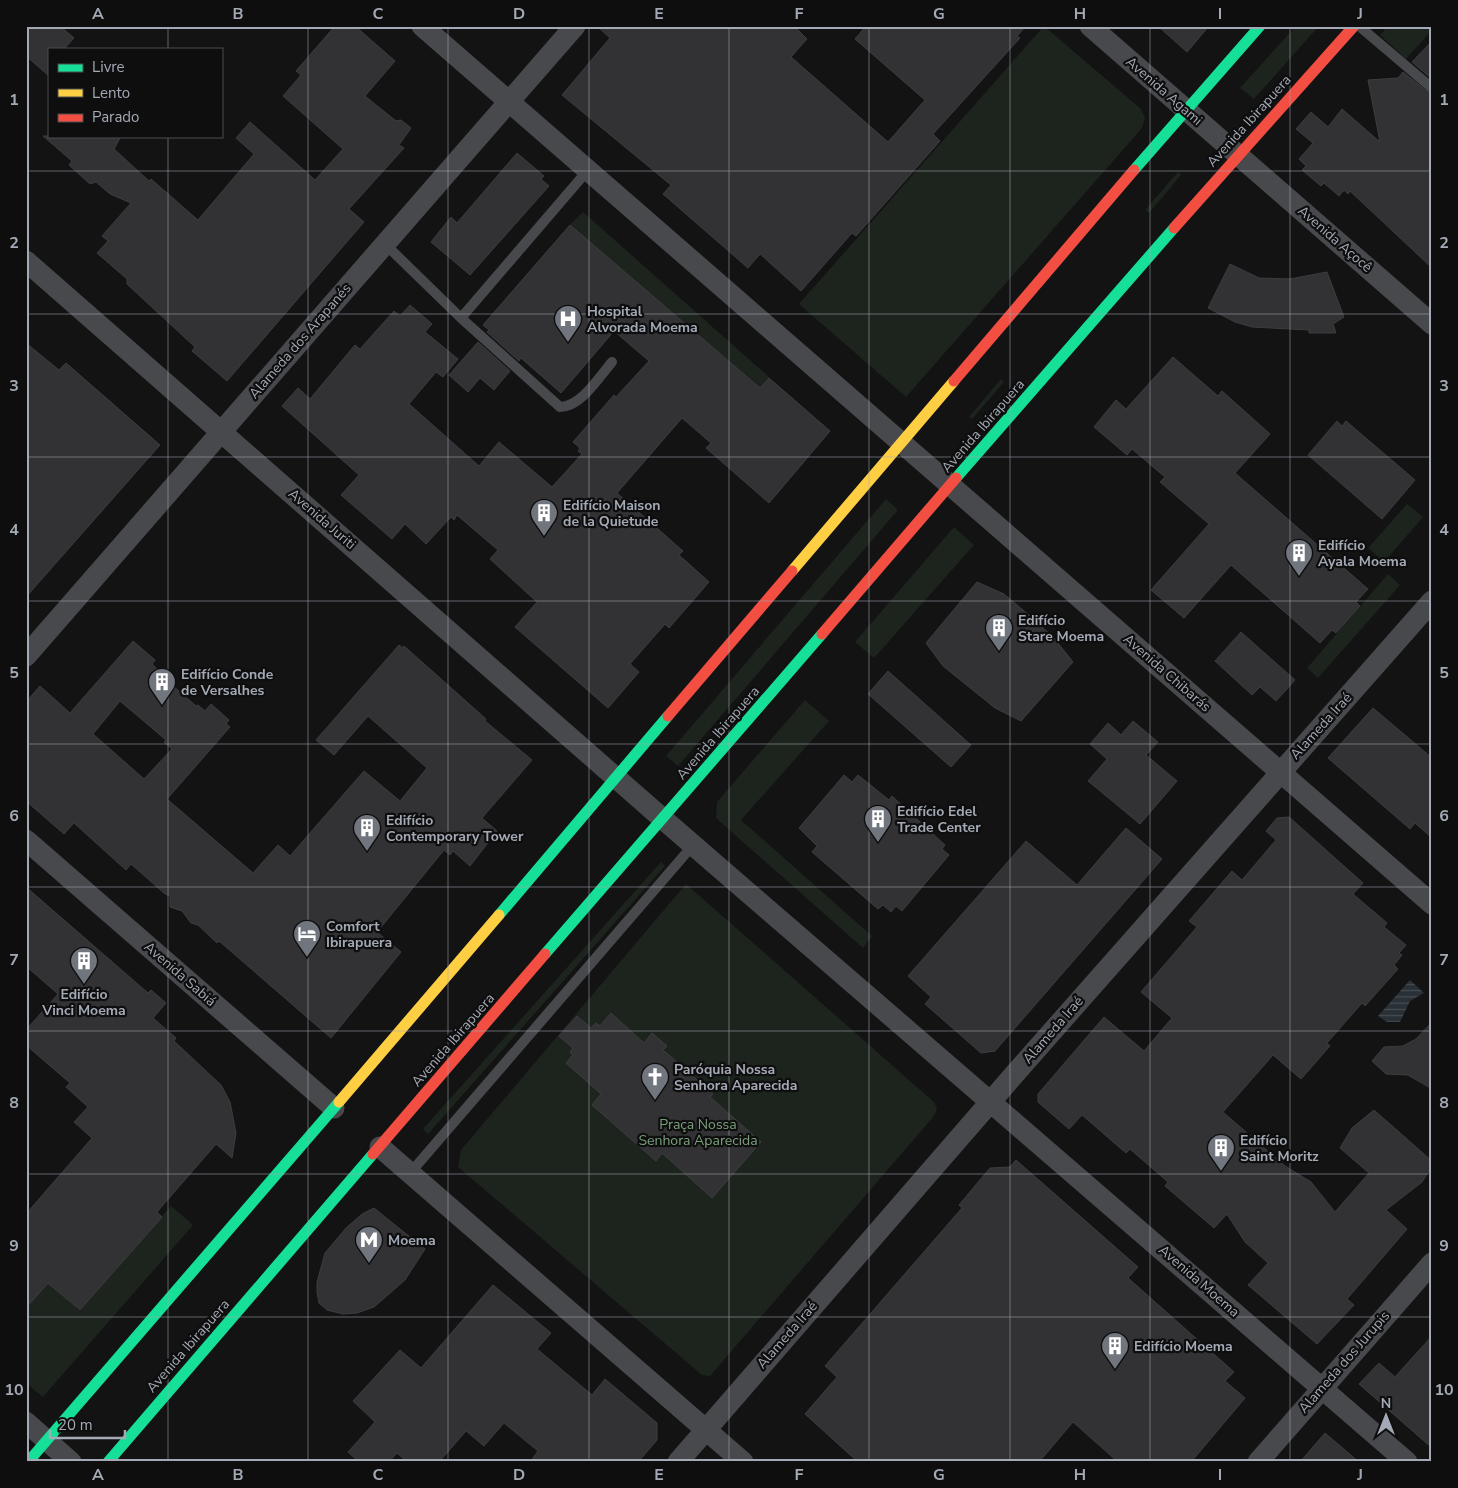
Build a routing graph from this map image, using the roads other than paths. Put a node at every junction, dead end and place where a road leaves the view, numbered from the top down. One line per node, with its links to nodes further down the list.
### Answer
1 (422, 26): 8 (street, Avenida Chibarás)
2 (575, 26): 8 (street, Alameda dos Arapanés)
3 (1090, 26): 9 (street, Avenida Agami)
4 (1260, 26): 9 (main road)
5 (1354, 26): 10 (main road, Avenida Ibirapuera)
6 (1359, 26): 7 (lane)
7 (1432, 88)
8 (509, 102): 11 (street, Avenida Chibarás); 12 (street, Alameda dos Arapanés)
9 (1186, 109): 10 (street, Avenida Agami); 18 (main road)
10 (1238, 155): 15 (street, Avenida Açocê); 19 (main road, Avenida Ibirapuera)
11 (588, 170): 14 (lane); 18 (street, Avenida Chibarás)
12 (385, 244): 14 (lane); 17 (street, Alameda dos Arapanés)
13 (26, 261): 17 (street, Avenida Juriti)
14 (461, 318): 16 (lane)
15 (1432, 324)
16 (612, 362)
17 (221, 431): 21 (street, Alameda dos Arapanés); 23 (street, Avenida Juriti)
18 (903, 442): 19 (street, Avenida Chibarás); 23 (main road)
19 (951, 486): 22 (street, Avenida Chibarás); 24 (main road, Avenida Ibirapuera)
20 (1432, 601): 22 (street, Alameda Iraé)
21 (26, 656)
22 (1280, 771): 27 (street, Avenida Chibarás); 28 (street, Alameda Iraé)
23 (617, 777): 24 (street); 29 (main road)
24 (664, 818): 26 (street); 30 (main road, Avenida Ibirapuera)
25 (26, 840): 29 (street, Avenida Sabiá)
26 (694, 844): 28 (street); 31 (lane)
27 (1432, 904)
28 (991, 1101): 33 (street, Avenida Moema); 35 (street, Alameda Iraé)
29 (334, 1108): 36 (main road)
30 (380, 1147): 31 (street); 39 (main road, Avenida Ibirapuera)
31 (411, 1172): 35 (street)
32 (1432, 1263): 33 (street, Alameda dos Jurupis)
33 (1322, 1388): 42 (street, Alameda dos Jurupis); 43 (street, Avenida Moema)
34 (26, 1422): 36 (street)
35 (706, 1430): 40 (street, Alameda Iraé); 41 (street)
36 (46, 1440): 37 (main road); 38 (street)
37 (28, 1462)
38 (71, 1462)
39 (108, 1462)
40 (678, 1462)
41 (743, 1462)
42 (1258, 1462)
43 (1406, 1462)

